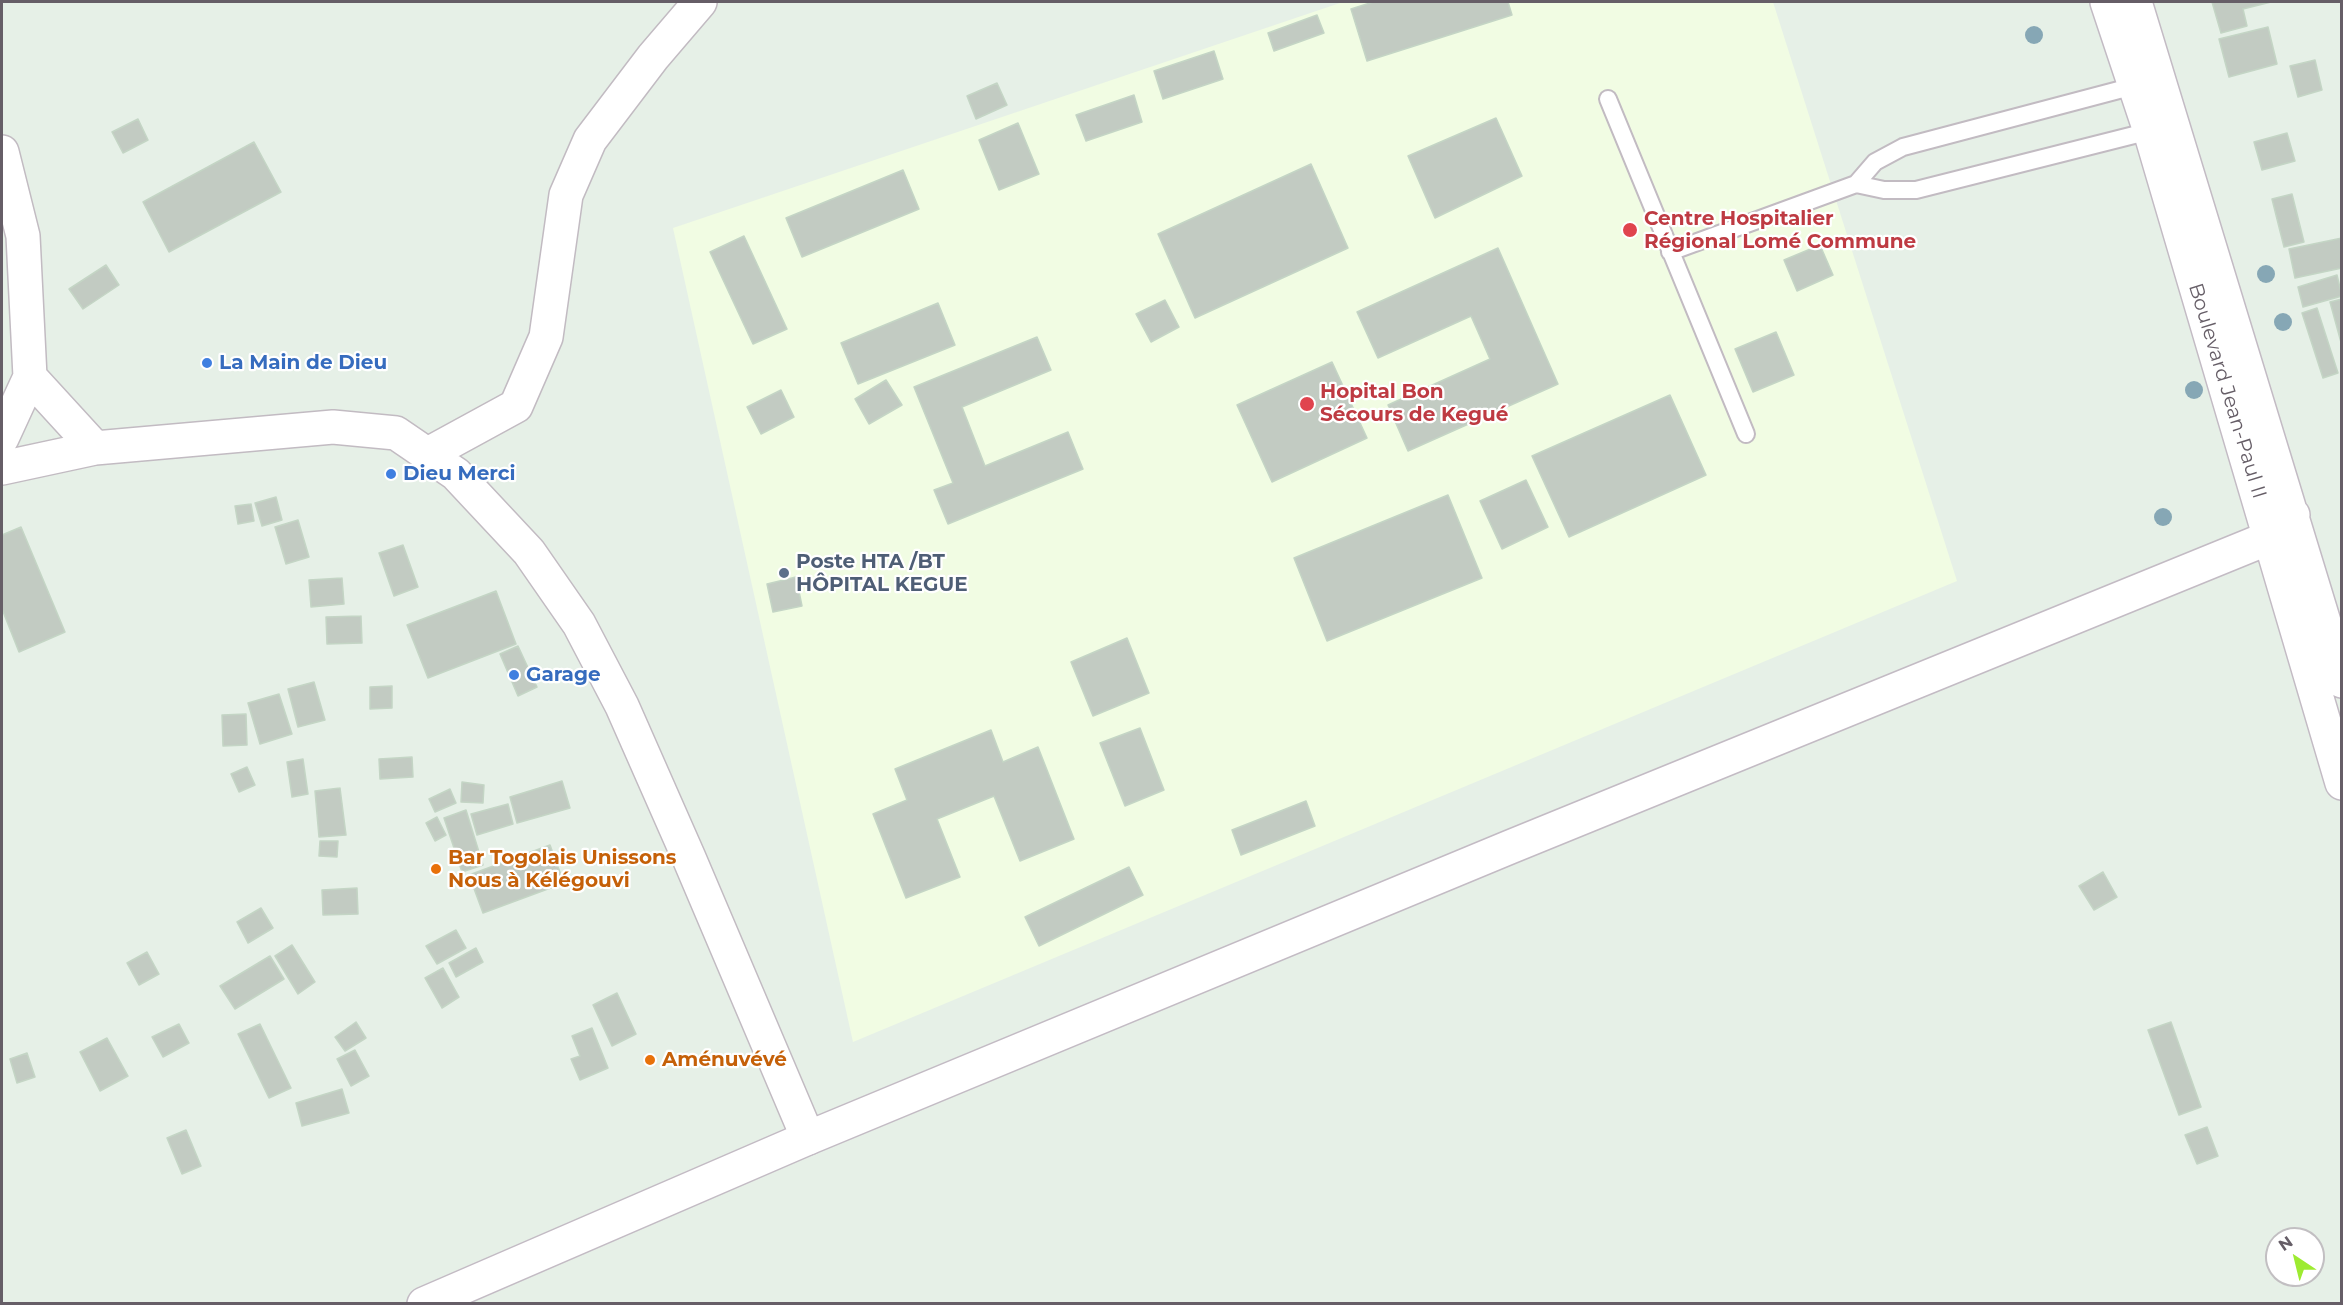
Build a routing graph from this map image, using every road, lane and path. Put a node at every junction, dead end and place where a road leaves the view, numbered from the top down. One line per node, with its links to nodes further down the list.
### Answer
1 (700, 2): 14 (main road)
2 (2107, 2): 4 (main road, Boulevard Jean-Paul II)
3 (2135, 2): 16 (main road, Boulevard Jean-Paul II)
4 (2134, 86): 6 (main road, Boulevard Jean-Paul II); 8 (lane)
5 (1608, 99): 9 (lane)
6 (2150, 131): 8 (lane); 16 (main road, Boulevard Jean-Paul II)
7 (2, 152): 10 (main road)
8 (1856, 184): 9 (lane)
9 (1670, 252): 11 (lane)
10 (30, 377): 12 (main road); 13 (main road)
11 (1746, 434)
12 (2, 438)
13 (95, 448): 14 (main road); 15 (main road)
14 (428, 454): 19 (main road)
15 (2, 468)
16 (2282, 526): 17 (main road, Boulevard Jean-Paul II); 18 (main road, Boulevard Jean-Paul II); 19 (main road)
17 (2342, 681)
18 (2342, 783)
19 (808, 1138): 20 (main road)
20 (424, 1304)

